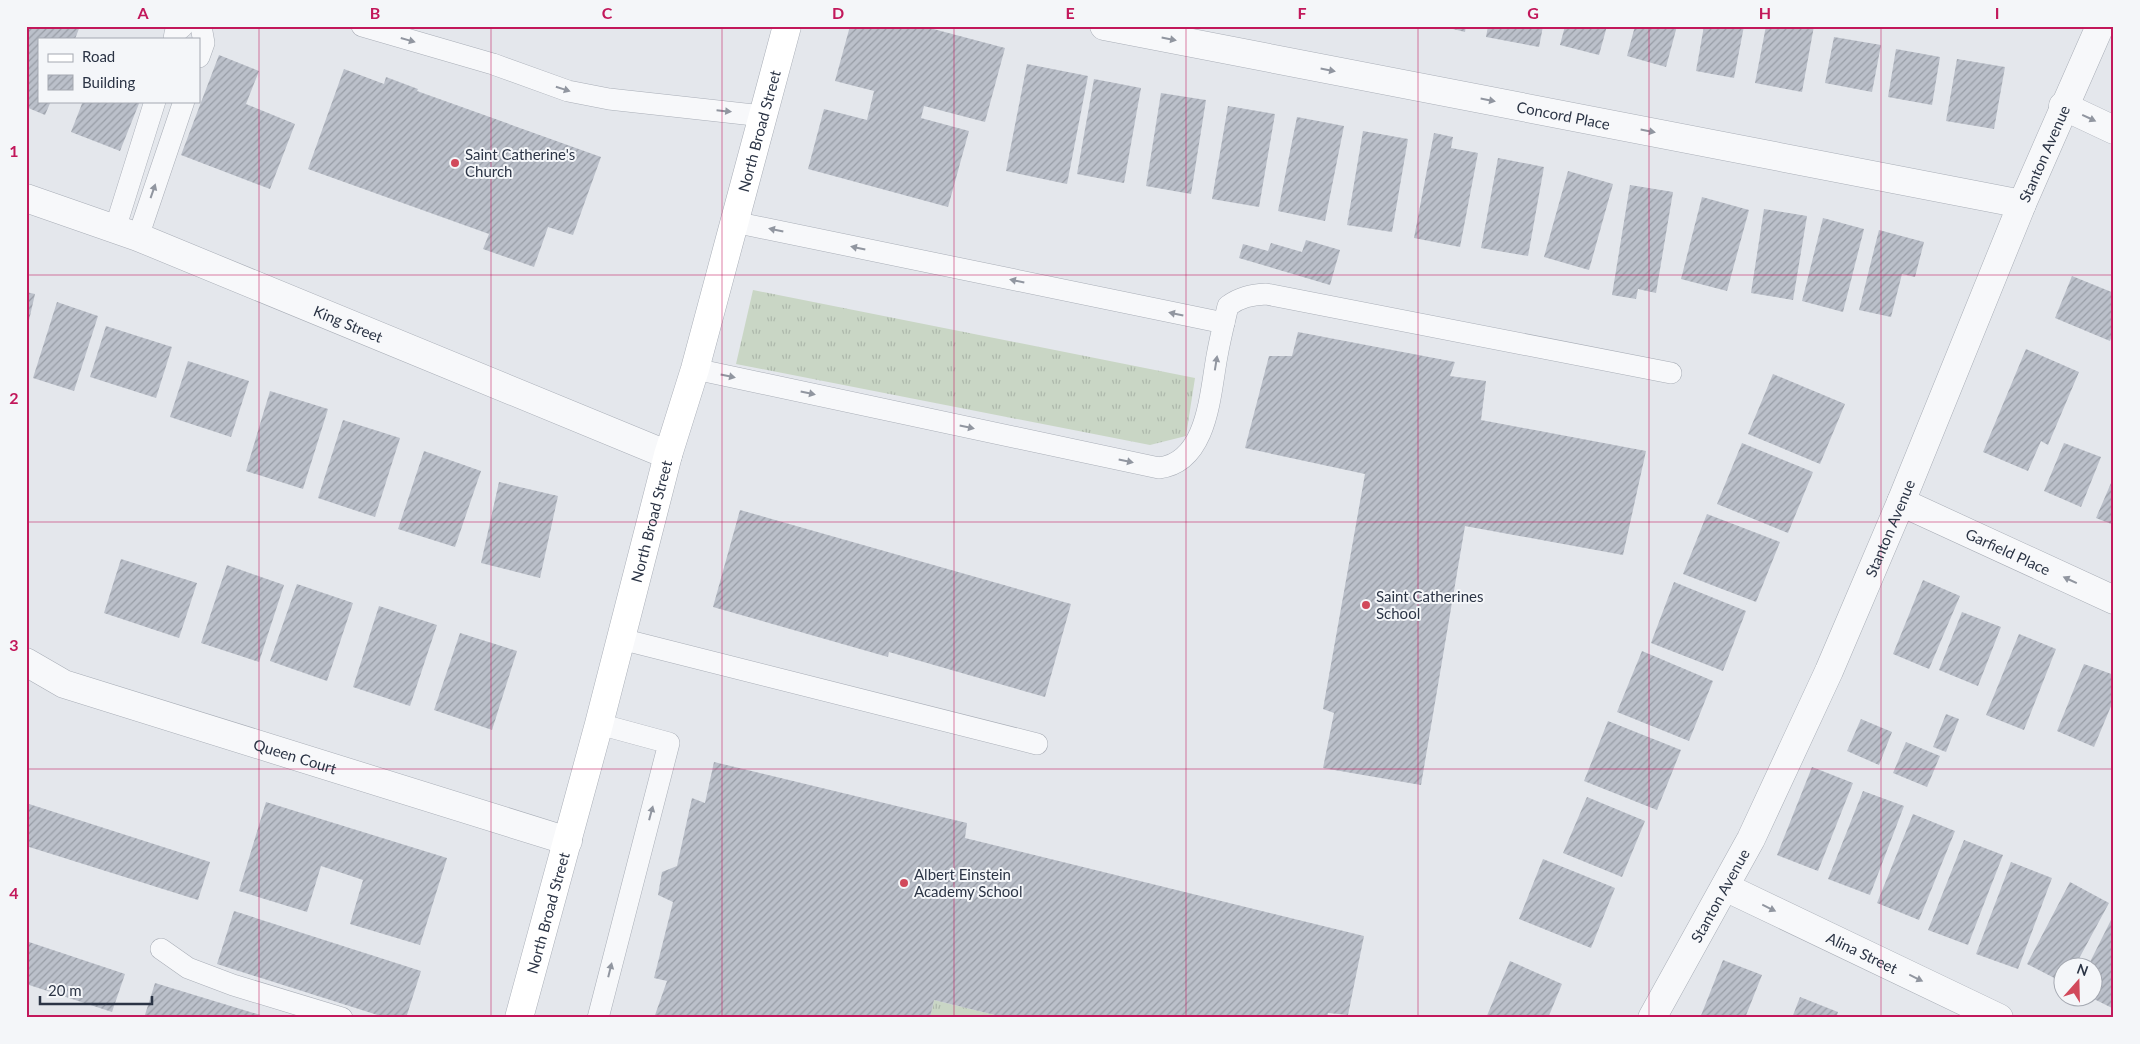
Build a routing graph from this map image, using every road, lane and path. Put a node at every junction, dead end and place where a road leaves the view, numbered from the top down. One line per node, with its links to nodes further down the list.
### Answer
1 (183, 26): 7 (lane)
2 (201, 26): 8 (lane)
3 (362, 26): 12 (lane, one-way to 12)
4 (787, 26): 12 (main road, North Broad Street)
5 (1104, 26): 15 (street, Concord Place, one-way to 15)
6 (2100, 26): 11 (street, Stanton Avenue)
7 (174, 38)
8 (200, 54)
9 (155, 102): 17 (lane)
10 (184, 102): 17 (lane, one-way to 10)
11 (2064, 106): 13 (street, one-way to 13); 15 (street, Stanton Avenue)
12 (762, 116): 16 (main road, North Broad Street)
13 (2114, 130)
14 (26, 198): 17 (street, King Street)
15 (2022, 204): 22 (street, Stanton Avenue)
16 (734, 222): 18 (lane, one-way to 16); 19 (main road, North Broad Street)
17 (126, 233): 21 (street, King Street)
18 (1224, 323): 19 (lane, one-way to 18); 20 (lane)
19 (695, 369): 21 (main road, North Broad Street)
20 (1671, 373)
21 (668, 455): 24 (main road, North Broad Street)
22 (1901, 502): 23 (street, Garfield Place, one-way to 22); 29 (street, Stanton Avenue)
23 (2114, 600)
24 (621, 639): 26 (main road, North Broad Street); 27 (lane)
25 (26, 662): 28 (street, Queen Court)
26 (599, 724): 28 (main road, North Broad Street); 33 (lane, one-way to 26)
27 (1038, 744)
28 (568, 841): 32 (main road, North Broad Street)
29 (1725, 887): 34 (street, Stanton Avenue); 35 (street, Alina Street, one-way to 35)
30 (161, 949): 31 (lane)
31 (342, 1018)
32 (519, 1018)
33 (598, 1018)
34 (1652, 1018)
35 (1999, 1018)

